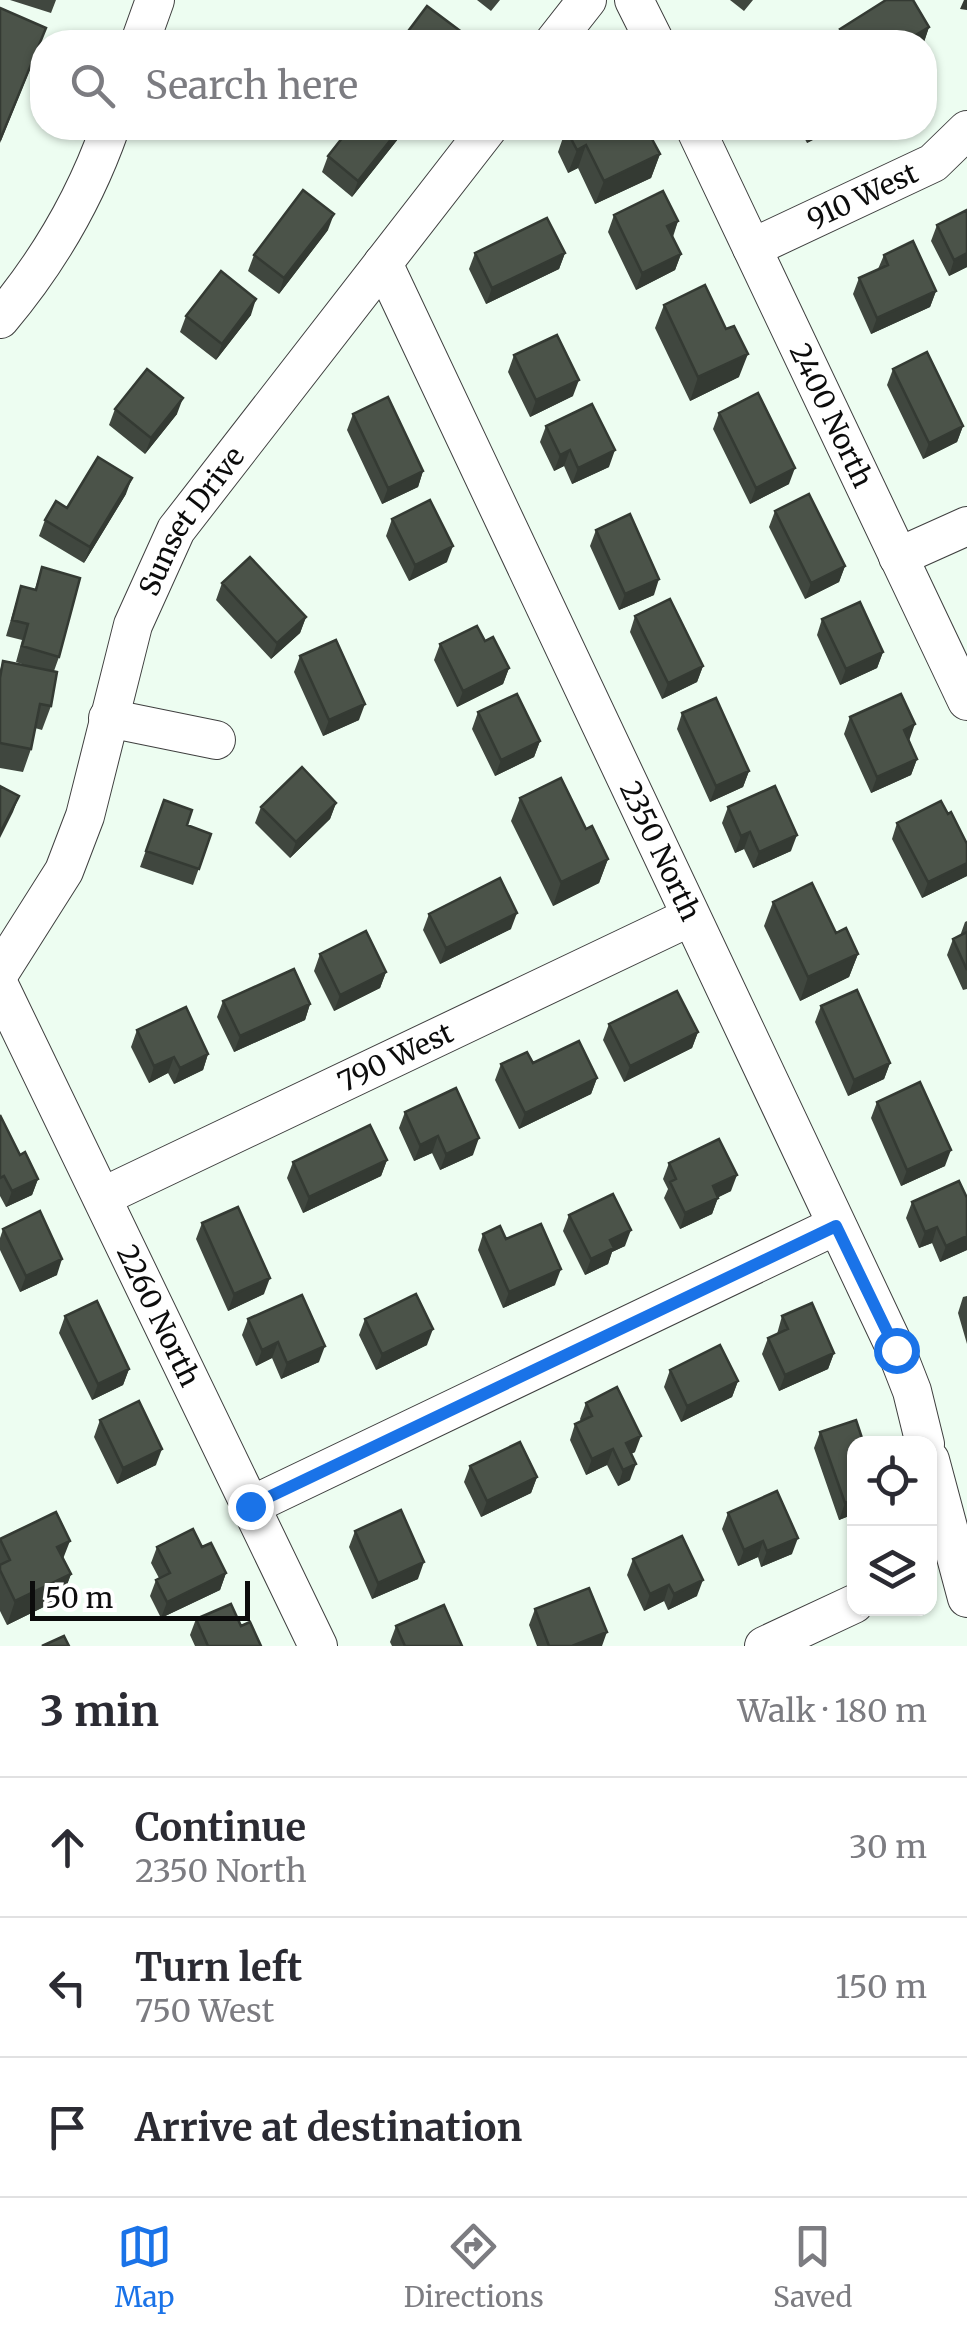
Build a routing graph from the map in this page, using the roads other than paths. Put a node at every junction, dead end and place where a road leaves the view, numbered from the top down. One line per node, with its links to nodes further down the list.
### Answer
1 (154, 0): 4 (street)
2 (587, 0): 5 (street)
3 (634, 0): 6 (street)
4 (144, 30)
5 (563, 30)
6 (648, 30)
7 (967, 130): 11 (street, 910 West)
8 (106, 140): 13 (street)
9 (479, 140): 12 (street, Sunset Drive)
10 (701, 140): 11 (street, 2400 North)
11 (752, 248): 15 (street, 2400 North)
12 (384, 263): 17 (street, Sunset Drive); 19 (street, 2350 North)
13 (0, 319)
14 (967, 526): 15 (street)
15 (898, 557): 16 (street, 2400 North)
16 (967, 701)
17 (108, 718): 18 (street); 20 (street, Sunset Drive)
18 (216, 740)
19 (690, 917): 22 (street, 790 West); 23 (street, 2350 North)
20 (0, 972)
21 (0, 987): 22 (street, 2260 North)
22 (102, 1197): 25 (street, 2260 North)
23 (836, 1226): 24 (street, 2350 North); 25 (street)
24 (923, 1436)
25 (250, 1506): 30 (street, 2260 North)
26 (937, 1520): 27 (street)
27 (942, 1563): 28 (street)
28 (967, 1598)
29 (847, 1607): 31 (street)
30 (318, 1646)
31 (764, 1646)

